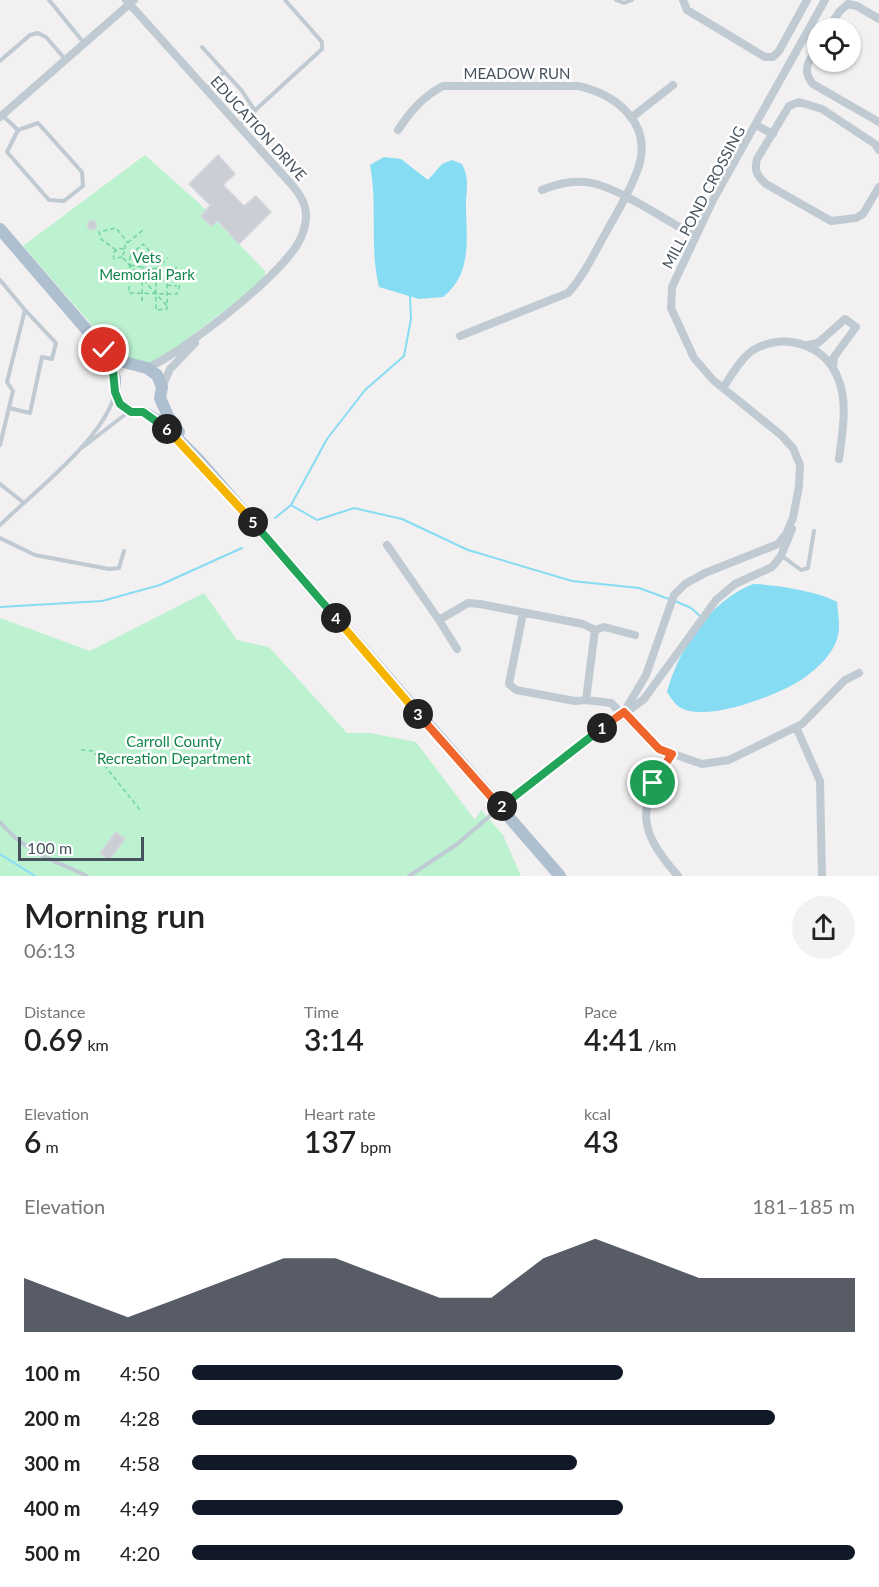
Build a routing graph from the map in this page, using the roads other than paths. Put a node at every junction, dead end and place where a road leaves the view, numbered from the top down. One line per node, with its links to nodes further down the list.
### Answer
1 (49, 0): 15 (lane)
2 (285, 0): 23 (lane)
3 (616, 0): 4 (lane)
4 (632, 0)
5 (683, 0): 12 (street)
6 (807, 0): 12 (street)
7 (825, 0): 9 (street, MILL POND CROSSING)
8 (130, 1): 15 (street); 22 (street, EDUCATION DRIVE)
9 (815, 18)
10 (835, 18): 11 (street)
11 (879, 19)
12 (793, 27): 13 (street)
13 (807, 31)
14 (807, 33): 28 (street, MILL POND CROSSING)
15 (84, 43): 17 (street)
16 (202, 47): 20 (lane)
17 (66, 60): 18 (lane); 24 (street)
18 (0, 61)
19 (807, 65): 26 (street)
20 (224, 72): 22 (lane); 23 (lane)
21 (673, 86): 25 (street)
22 (206, 88): 27 (street, EDUCATION DRIVE)
23 (255, 111): 27 (lane)
24 (1, 116): 29 (lane)
25 (631, 118): 30 (street, MEADOW RUN); 35 (street, MEADOW RUN)
26 (879, 122)
27 (239, 124): 40 (street, EDUCATION DRIVE)
28 (756, 125): 31 (street); 37 (street, MILL POND CROSSING)
29 (18, 130): 29 (lane)
30 (398, 130)
31 (773, 135): 32 (street); 33 (street)
32 (879, 150)
33 (879, 187)
34 (542, 190): 35 (street)
35 (625, 198): 37 (street); 41 (street, MEADOW RUN)
36 (0, 229): 43 (main road)
37 (694, 236): 47 (street, MILL POND CROSSING)
38 (0, 281): 39 (lane)
39 (25, 310): 49 (lane); 49 (lane)
40 (206, 331): 44 (street, EDUCATION DRIVE); 48 (street, EDUCATION DRIVE)
41 (460, 336)
42 (808, 345): 45 (street); 45 (street); 47 (street)
43 (104, 350): 44 (main road); 46 (main road)
44 (142, 367): 46 (main road); 48 (main road)
45 (833, 368): 53 (street)
46 (115, 388): 50 (main road); 52 (lane)
47 (723, 388): 57 (street, MILL POND CROSSING)
48 (161, 392): 50 (main road); 54 (main road)
49 (9, 408): 51 (lane)
50 (137, 412): 52 (lane); 54 (main road)
51 (0, 445)
52 (73, 455): 56 (lane)
53 (839, 459)
54 (199, 460): 74 (main road)
55 (0, 484): 56 (lane)
56 (24, 503): 58 (lane)
57 (793, 519): 63 (street); 71 (street, MILL POND CROSSING)
58 (0, 525)
59 (814, 531): 63 (lane)
60 (0, 538): 62 (lane)
61 (387, 545): 65 (street)
62 (124, 551)
63 (781, 556): 71 (street)
64 (523, 614): 65 (street); 66 (street); 70 (street)
65 (439, 620): 68 (street)
66 (595, 630): 67 (street); 70 (street)
67 (635, 635)
68 (457, 649)
69 (859, 673): 72 (street)
70 (586, 700): 71 (street)
71 (624, 712): 73 (street); 74 (street, MILL POND CROSSING)
72 (796, 727): 73 (street); 80 (street)
73 (672, 754): 79 (street)
74 (500, 807): 77 (lane); 78 (main road)
75 (0, 822): 76 (lane)
76 (87, 876)
77 (410, 876)
78 (560, 876)
79 (678, 876)
80 (822, 876)

